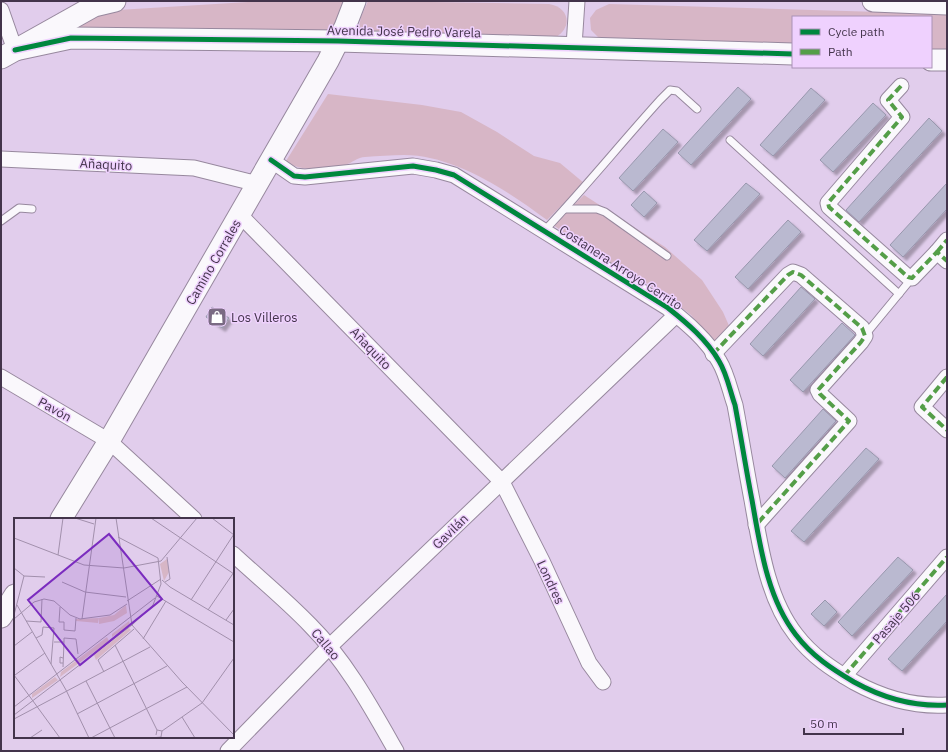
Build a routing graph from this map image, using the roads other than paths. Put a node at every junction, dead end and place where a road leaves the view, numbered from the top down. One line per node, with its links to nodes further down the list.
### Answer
1 (115, 1): 9 (street)
2 (355, 1): 7 (street, Camino Corrales)
3 (577, 1): 8 (street)
4 (873, 1): 5 (street)
5 (947, 4)
6 (1, 10): 9 (street)
7 (338, 40): 8 (street, Avenida José Pedro Varela); 9 (street, Avenida José Pedro Varela); 17 (street, Camino Corrales)
8 (574, 46): 10 (street, Avenida José Pedro Varela)
9 (8, 54)
10 (792, 54)
11 (932, 60): 12 (street)
12 (947, 60)
13 (901, 86): 27 (street)
14 (697, 109): 20 (lane)
15 (730, 140): 28 (lane)
16 (1, 159): 18 (street, Añaquito)
17 (271, 160): 18 (street, Camino Corrales); 23 (street, Costanera Arroyo Cerrito)
18 (258, 184): 21 (street, Camino Corrales)
19 (32, 209): 22 (lane)
20 (565, 209): 23 (lane); 25 (lane)
21 (240, 215): 35 (street, Camino Corrales); 36 (street, Añaquito)
22 (1, 222)
23 (544, 231): 29 (street, Costanera Arroyo Cerrito)
24 (947, 240): 26 (street)
25 (667, 256)
26 (942, 256): 27 (street)
27 (912, 278): 28 (lane)
28 (899, 294): 30 (lane)
29 (676, 315): 31 (street, Costanera Arroyo Cerrito); 36 (street, Gavilán)
30 (865, 336): 31 (street); 39 (street)
31 (713, 354): 39 (street, Costanera Arroyo Cerrito)
32 (1, 377): 35 (street, Pavón)
33 (947, 377): 34 (street)
34 (947, 430)
35 (109, 441): 37 (street, Camino Corrales); 38 (street)
36 (502, 482): 44 (street, Gavilán); 46 (street, Londres)
37 (62, 518)
38 (193, 518)
39 (756, 525): 45 (street, Costanera Arroyo Cerrito)
40 (234, 555): 44 (street, Callao)
41 (947, 557): 45 (street, Pasaje 506)
42 (14, 597): 43 (street)
43 (1, 618)
44 (329, 647): 48 (street, Gavilán); 49 (street, Callao)
45 (844, 676): 47 (street, Costanera Arroyo Cerrito)
46 (603, 682)
47 (947, 705)
48 (228, 751)
49 (396, 751)

